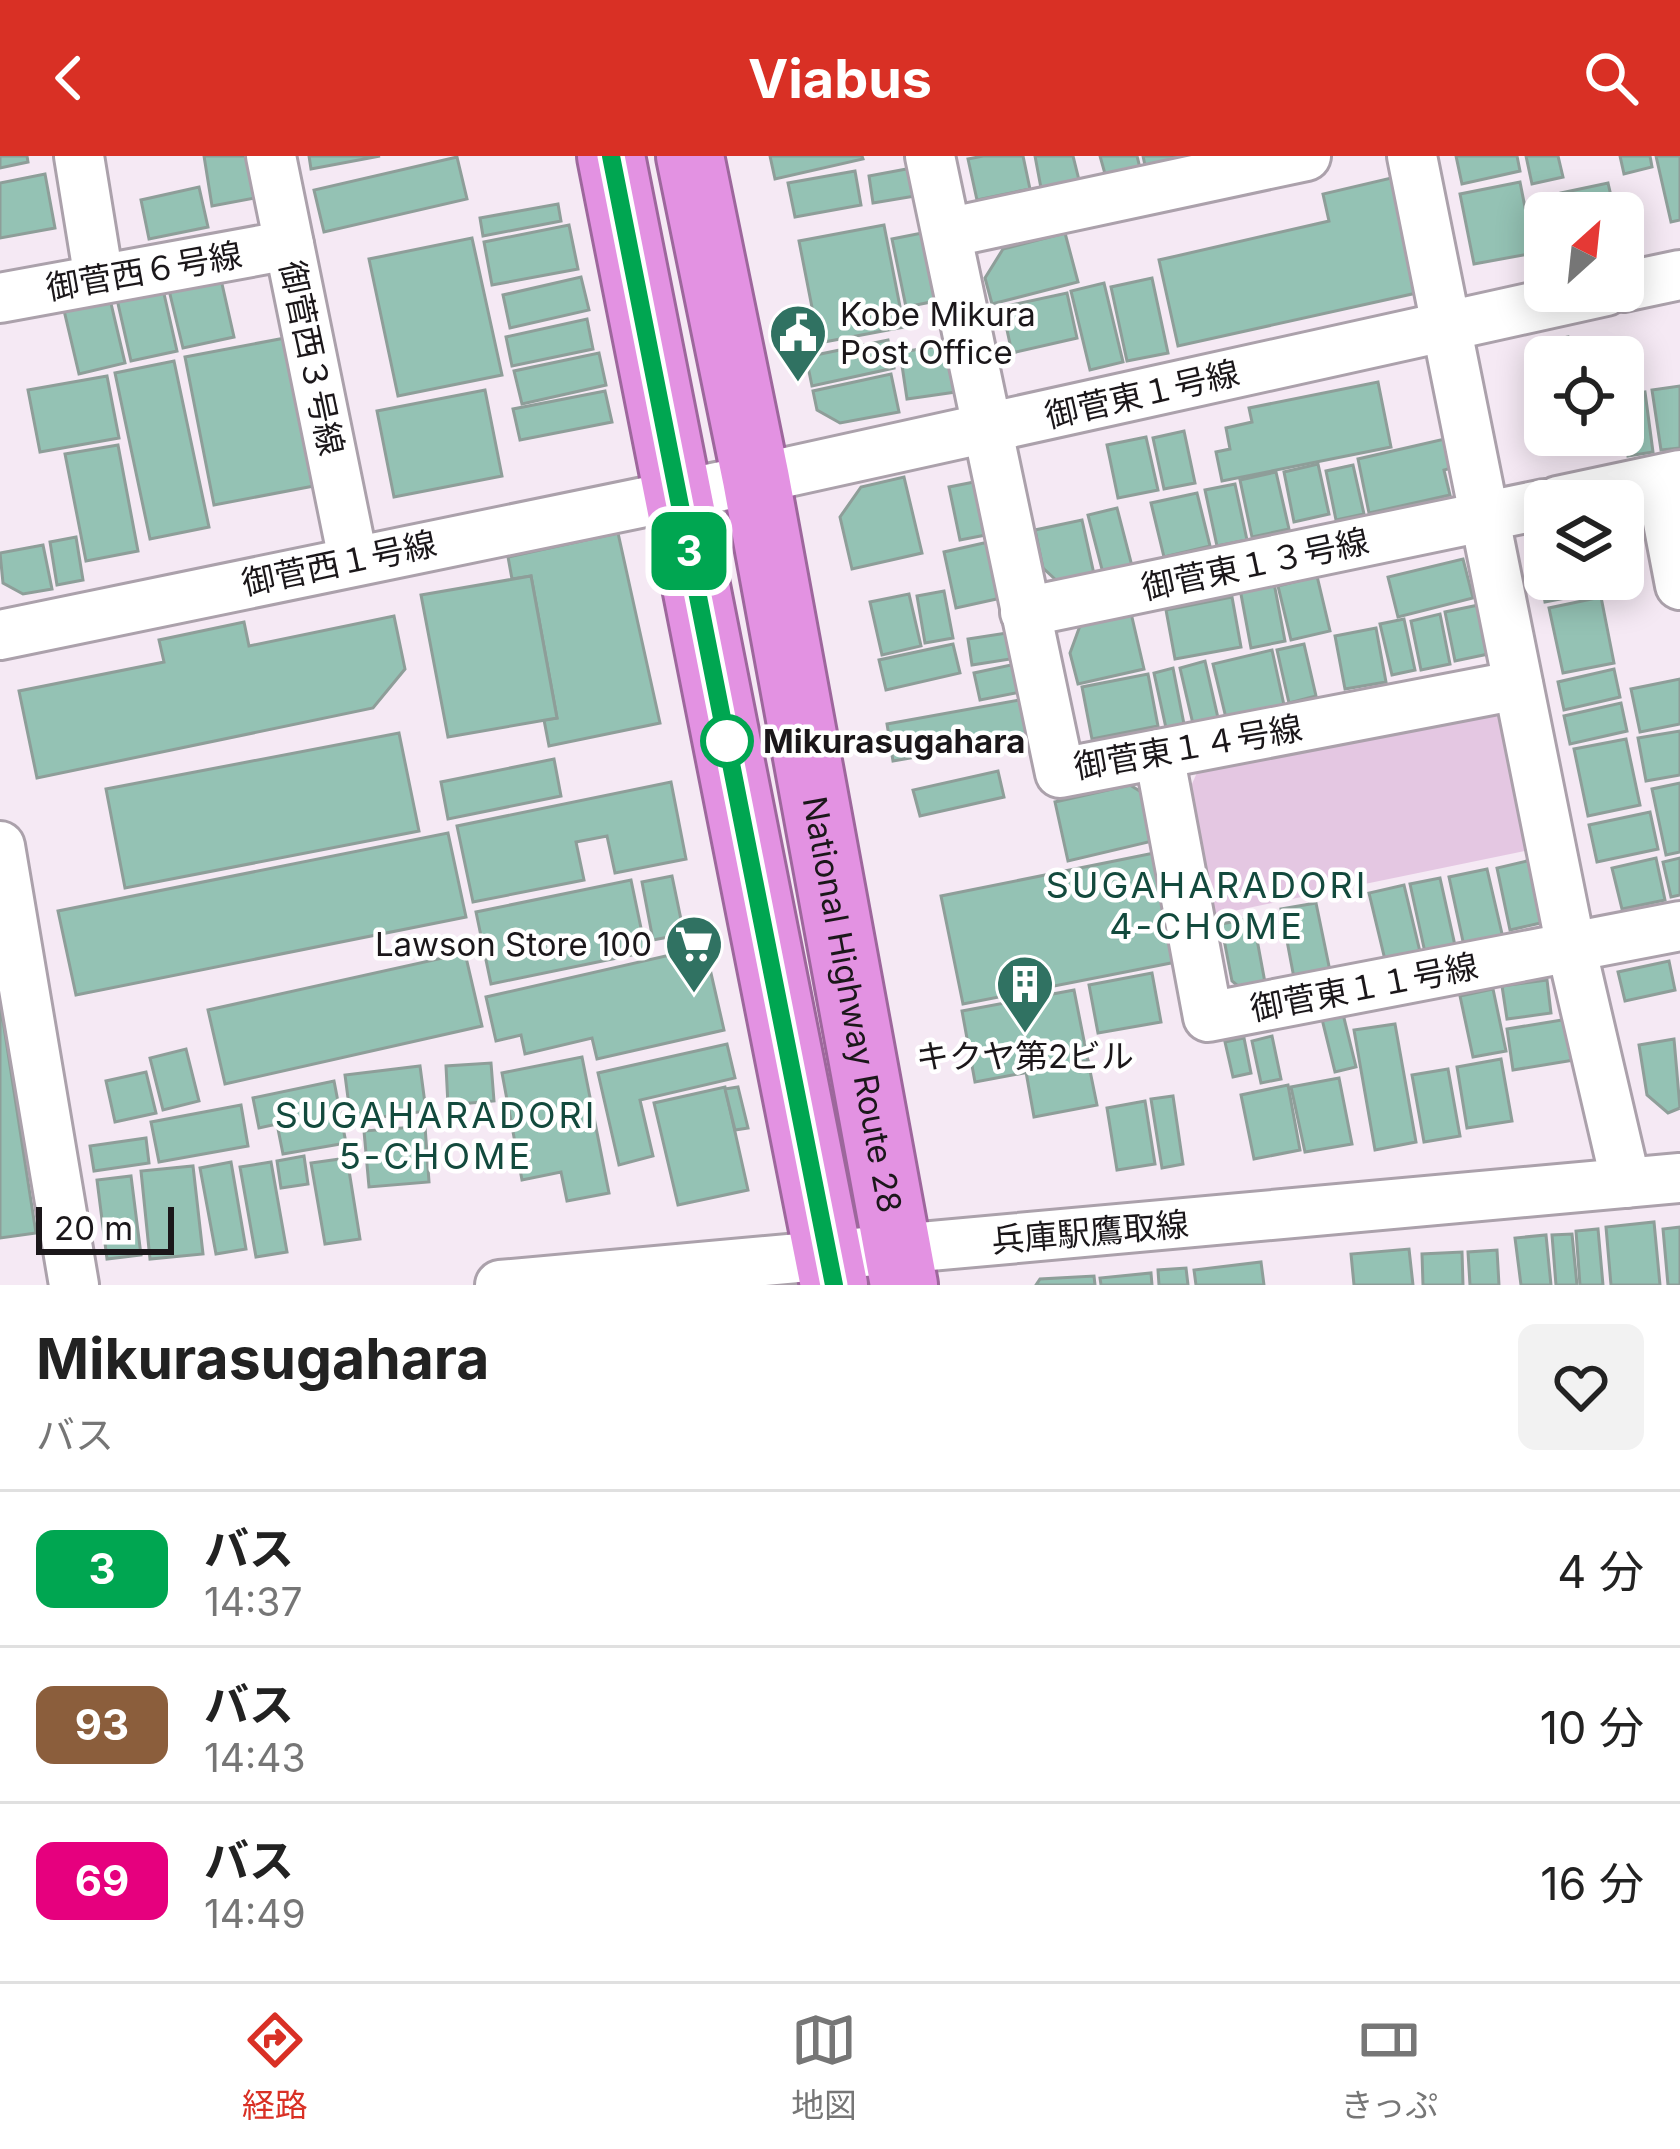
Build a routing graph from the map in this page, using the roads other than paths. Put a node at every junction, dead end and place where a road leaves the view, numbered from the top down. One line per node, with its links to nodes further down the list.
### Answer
1 (79, 156): 11 (street)
2 (271, 156): 9 (street, 御菅西３号線)
3 (611, 156): 19 (highway, National Highway Route 28)
4 (690, 156): 18 (highway, National Highway Route 28)
5 (930, 156): 8 (street, 御菅東１４号線)
6 (1306, 156): 8 (street)
7 (1412, 156): 15 (street)
8 (947, 232): 16 (street, 御菅東１４号線)
9 (289, 245): 11 (street, 御菅西６号線); 22 (street, 御菅西３号線)
10 (1680, 275): 12 (street)
11 (99, 279): 13 (street, 御菅西６号線)
12 (1644, 283)
13 (0, 298)
14 (1524, 309): 15 (street, 御菅東１号線)
15 (1449, 325): 16 (street, 御菅東１号線); 21 (street)
16 (986, 429): 18 (street, 御菅東１号線); 24 (street, 御菅東１４号線)
17 (1670, 478): 23 (street)
18 (756, 479): 19 (street, 御菅東１号線); 33 (highway, National Highway Route 28)
19 (678, 494): 22 (street, 御菅西１号線); 34 (highway, National Highway Route 28)
20 (1524, 508): 21 (street, 御菅東１３号線)
21 (1485, 516): 24 (street, 御菅東１３号線); 26 (street)
22 (353, 560): 25 (street, 御菅西１号線)
23 (1680, 585)
24 (1025, 612): 27 (street, 御菅東１４号線)
25 (0, 635)
26 (1518, 686): 27 (street, 御菅東１４号線); 30 (street)
27 (1159, 754): 30 (street, 御菅東１１号線)
28 (0, 845): 35 (street)
29 (1680, 926): 30 (street)
30 (1571, 947): 32 (street)
31 (1680, 1178): 32 (street, 兵庫駅鷹取線)
32 (1626, 1183): 33 (street, 兵庫駅鷹取線)
33 (901, 1267): 34 (street, 兵庫駅鷹取線)
34 (831, 1270): 36 (street, 兵庫駅鷹取線)
35 (74, 1285)
36 (500, 1285)

